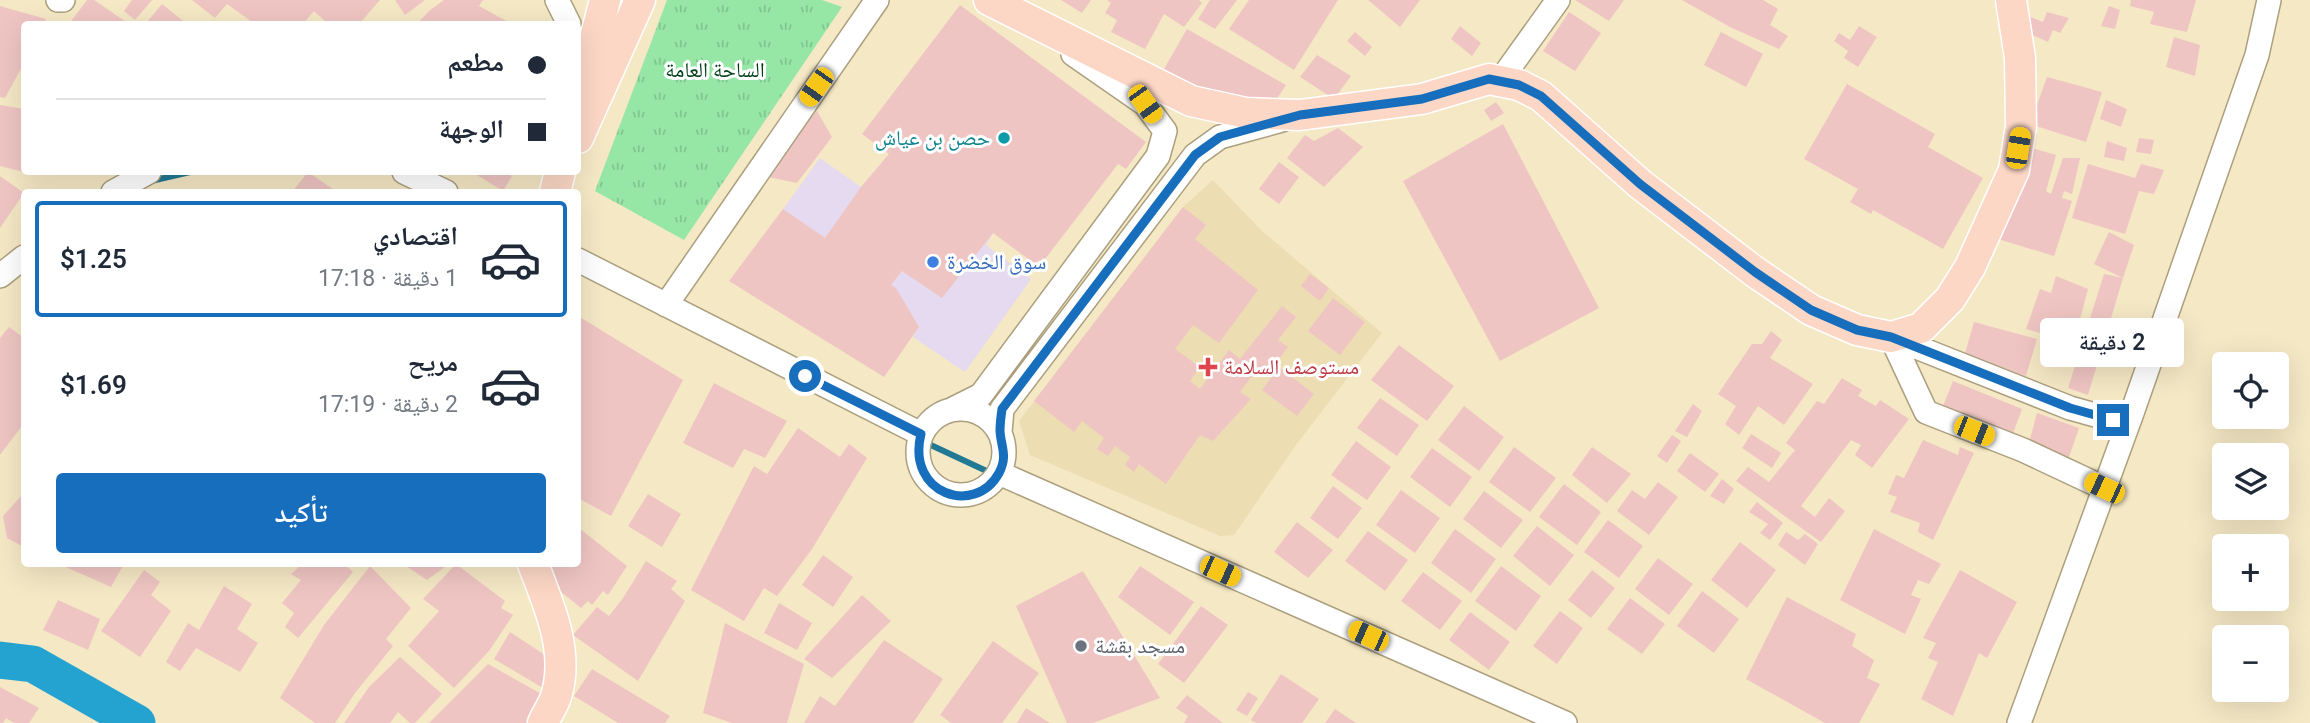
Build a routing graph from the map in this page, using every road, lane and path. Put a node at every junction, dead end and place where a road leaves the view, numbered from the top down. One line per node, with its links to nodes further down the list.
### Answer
1 (557, 0): 9 (street)
2 (605, 0): 10 (main road)
3 (640, 0): 14 (main road)
4 (877, 0): 22 (street)
5 (1558, 0): 12 (street)
6 (2011, 0): 23 (main road)
7 (2269, 0): 25 (street)
8 (1001, 6): 13 (main road); 24 (street)
9 (568, 21)
10 (583, 52): 11 (main road)
11 (581, 73)
12 (1500, 81): 13 (main road); 23 (main road)
13 (1300, 115): 26 (street)
14 (581, 131)
15 (144, 175): 17 (street)
16 (410, 175): 18 (street)
17 (118, 189)
18 (440, 189)
19 (21, 259): 21 (street)
20 (581, 262): 22 (street)
21 (0, 276)
22 (666, 305): 27 (street)
23 (1891, 337): 25 (street); 29 (street)
24 (953, 409): 26 (street); 27 (street)
25 (2132, 413): 29 (street)
26 (1000, 432): 28 (street)
27 (921, 434): 28 (street)
28 (999, 474): 32 (street)
29 (2104, 488): 33 (street)
30 (534, 567): 31 (main road)
31 (543, 723)
32 (1565, 723)
33 (2019, 723)

